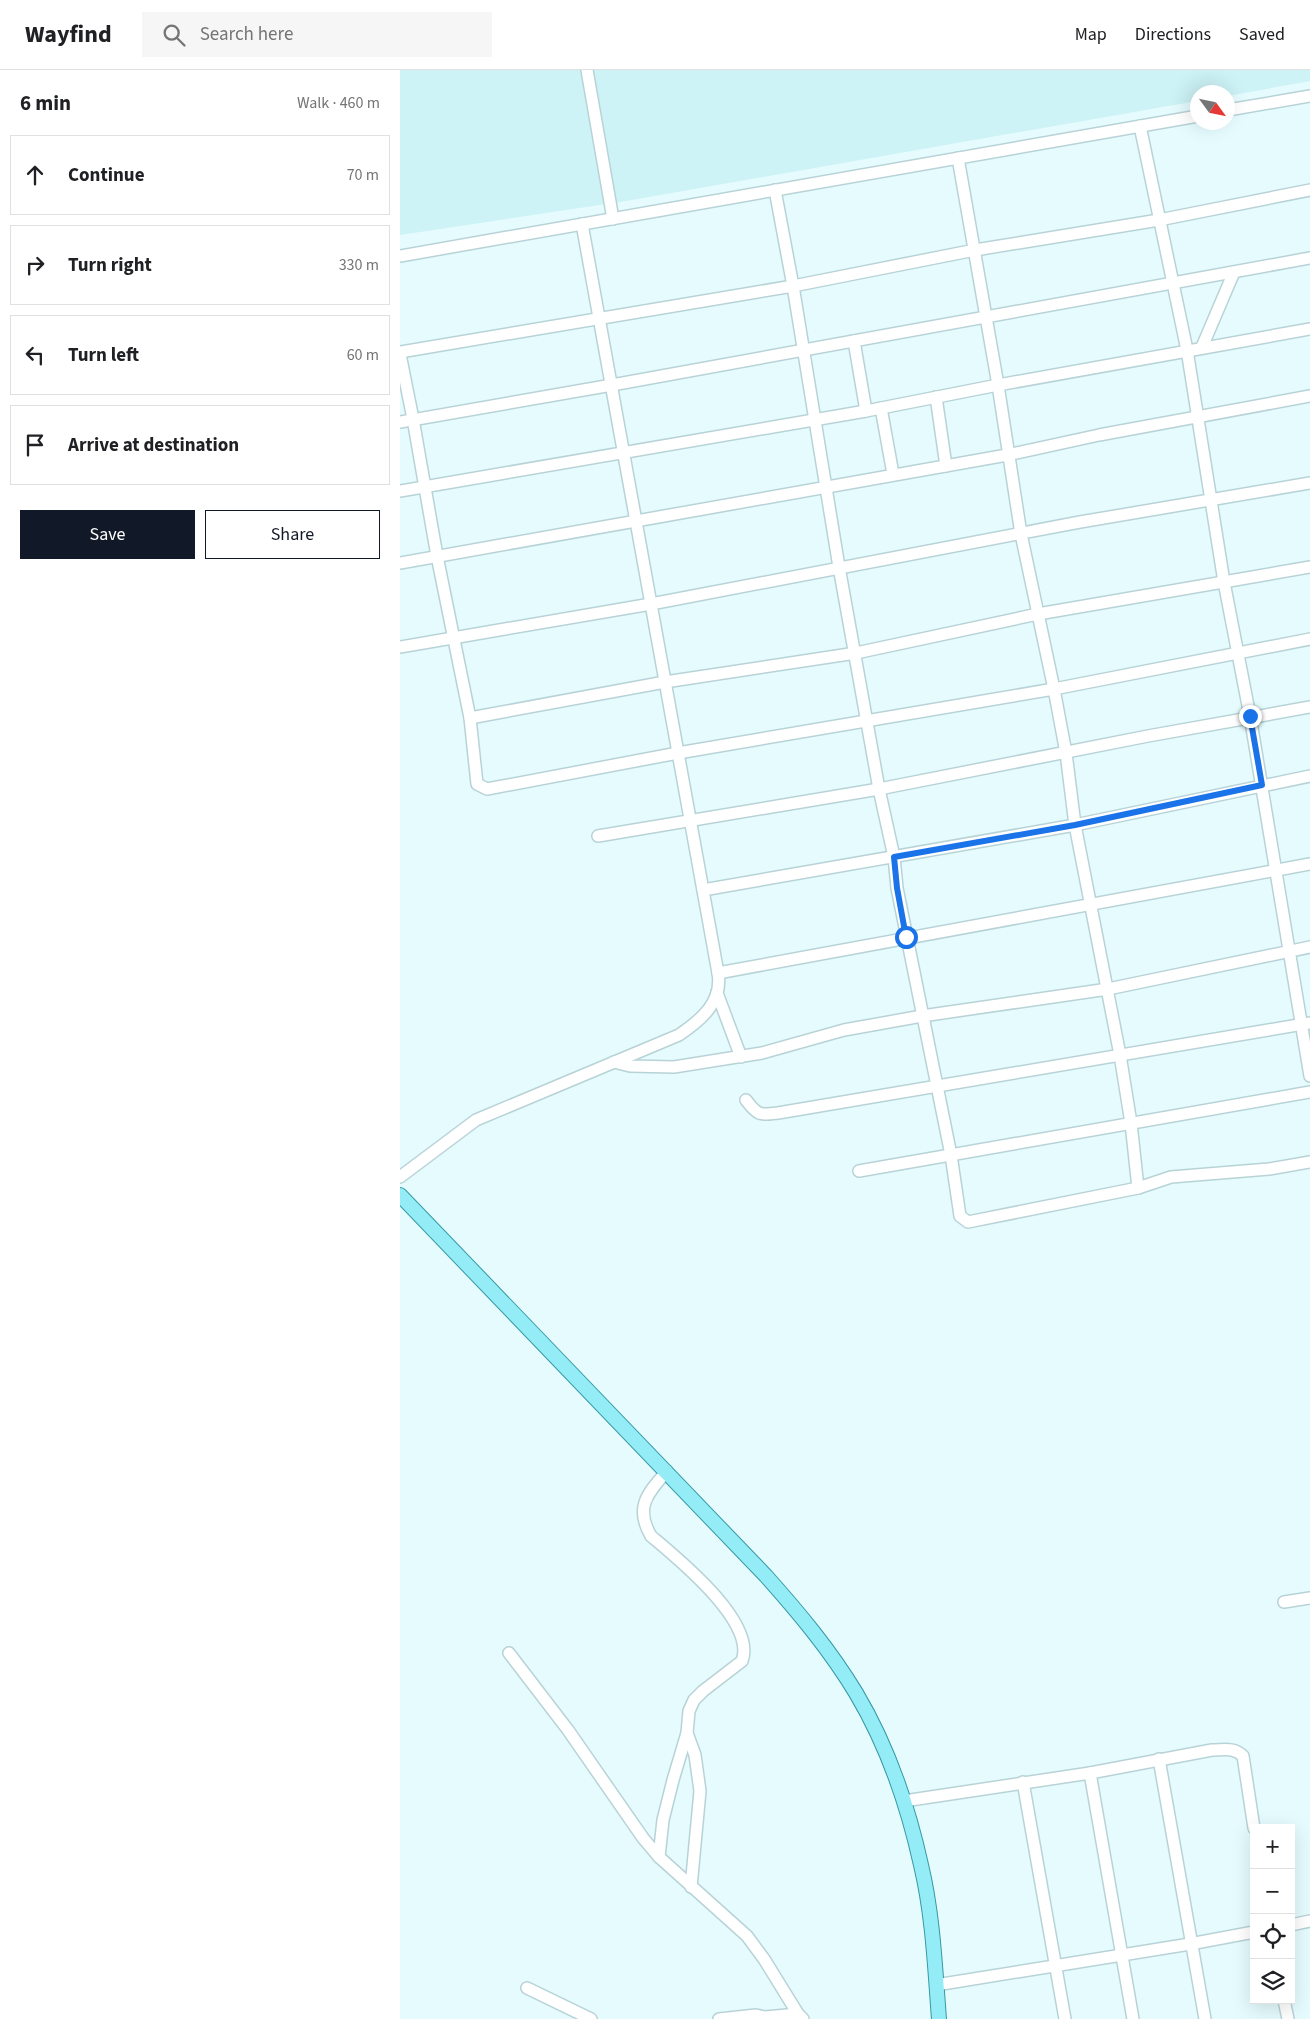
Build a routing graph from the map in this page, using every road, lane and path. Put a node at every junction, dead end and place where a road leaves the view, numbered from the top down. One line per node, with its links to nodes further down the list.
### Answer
1 (587, 70): 9 (street)
2 (1310, 96): 3 (street)
3 (1235, 109)
4 (1190, 117): 5 (street)
5 (1140, 126): 6 (street); 10 (street)
6 (958, 158): 7 (street); 12 (street)
7 (775, 190): 9 (street); 17 (street)
8 (1310, 190): 10 (street)
9 (613, 218): 11 (street)
10 (1159, 220): 12 (street); 16 (street)
11 (582, 224): 13 (street); 19 (street)
12 (975, 250): 17 (street); 18 (street)
13 (400, 256)
14 (1310, 258): 15 (street)
15 (1234, 272): 16 (street); 22 (street)
16 (1172, 284): 18 (street); 24 (street)
17 (793, 286): 19 (street); 23 (street)
18 (986, 318): 21 (street); 27 (street)
19 (600, 319): 25 (street); 26 (street)
20 (1310, 329): 22 (street)
21 (854, 341): 23 (street); 31 (street)
22 (1202, 347): 24 (street)
23 (804, 350): 26 (street); 34 (street)
24 (1187, 350): 27 (street); 32 (street)
25 (400, 353): 33 (street)
26 (612, 385): 33 (street); 36 (street)
27 (998, 385): 29 (street); 37 (street)
28 (1310, 396): 32 (street)
29 (936, 397): 30 (street); 38 (street)
30 (881, 408): 31 (street); 39 (street)
31 (866, 411): 34 (street)
32 (1198, 416): 37 (street); 44 (street)
33 (413, 419): 35 (street); 42 (street)
34 (816, 419): 36 (street); 41 (street)
35 (400, 422)
36 (624, 454): 42 (street); 45 (street)
37 (1007, 455): 38 (street); 46 (street)
38 (946, 466): 39 (street)
39 (893, 474): 41 (street)
40 (1310, 483): 44 (street)
41 (827, 486): 45 (street); 50 (street)
42 (425, 487): 43 (street); 47 (street)
43 (400, 491)
44 (1211, 500): 46 (street); 51 (street)
45 (636, 521): 47 (street); 52 (street)
46 (1021, 534): 50 (street); 53 (street)
47 (437, 556): 48 (street); 54 (street)
48 (400, 563)
49 (1310, 566): 51 (street)
50 (839, 567): 52 (street); 57 (street)
51 (1224, 582): 53 (street); 58 (street)
52 (651, 604): 54 (street); 59 (street)
53 (1038, 614): 57 (street); 60 (street)
54 (455, 638): 56 (street); 63 (street)
55 (1310, 639): 58 (street)
56 (400, 647)
57 (856, 653): 59 (street); 64 (street)
58 (1238, 653): 60 (street); 62 (street)
59 (665, 682): 63 (street); 65 (street)
60 (1054, 689): 64 (street); 66 (street)
61 (1310, 707): 62 (street)
62 (1250, 716): 66 (street); 68 (street)
63 (470, 718): 65 (street)
64 (868, 721): 65 (street); 69 (street)
65 (678, 753): 70 (street)
66 (1066, 753): 69 (street); 71 (street)
67 (1310, 776): 68 (street)
68 (1262, 785): 71 (street); 75 (street)
69 (879, 789): 70 (street); 73 (street)
70 (690, 822): 72 (street); 76 (street)
71 (1075, 825): 73 (street); 77 (street)
72 (598, 836)
73 (894, 857): 76 (street); 78 (street)
74 (1310, 864): 75 (street)
75 (1275, 871): 77 (street); 80 (street)
76 (703, 890): 81 (street)
77 (1090, 904): 78 (street); 82 (street)
78 (906, 937): 81 (street); 84 (street)
79 (1310, 947): 80 (street)
80 (1290, 950): 82 (street); 85 (street)
81 (718, 973): 83 (street)
82 (1108, 989): 84 (street); 86 (street)
83 (717, 993): 87 (street); 88 (street)
84 (922, 1016): 87 (street); 90 (street)
85 (1306, 1023): 86 (street); 89 (street)
86 (1120, 1055): 90 (street); 93 (street)
87 (741, 1057): 88 (street)
88 (614, 1062): 97 (street)
89 (1310, 1076)
90 (938, 1088): 92 (street); 94 (street)
91 (1310, 1092): 93 (street)
92 (746, 1100)
93 (1131, 1123): 94 (street); 98 (street)
94 (951, 1155): 96 (street); 98 (street)
95 (1310, 1162): 98 (street)
96 (859, 1171)
97 (400, 1177)
98 (1138, 1188)
99 (400, 1195): 100 (main road)
100 (667, 1471): 104 (street); 108 (main road)
101 (1310, 1598): 102 (street)
102 (1284, 1602)
103 (509, 1653): 110 (street)
104 (687, 1734): 110 (street); 111 (street)
105 (1159, 1759): 106 (street); 109 (street); 115 (street)
106 (1090, 1773): 107 (street); 116 (street)
107 (1023, 1782): 108 (street); 117 (street)
108 (904, 1801): 118 (main road)
109 (1253, 1824)
110 (659, 1857): 111 (street)
111 (691, 1887): 121 (street)
112 (1310, 1921): 113 (street)
113 (1295, 1924)
114 (1250, 1933): 115 (street)
115 (1190, 1944): 116 (street); 127 (street)
116 (1122, 1955): 117 (street); 126 (street)
117 (1055, 1966): 118 (street); 125 (street)
118 (936, 1985): 124 (main road)
119 (527, 1988): 122 (street)
120 (1285, 2004): 128 (street)
121 (800, 2017): 123 (street)
122 (591, 2019)
123 (719, 2019)
124 (939, 2019)
125 (1064, 2019)
126 (1133, 2019)
127 (1205, 2019)
128 (1288, 2019)

